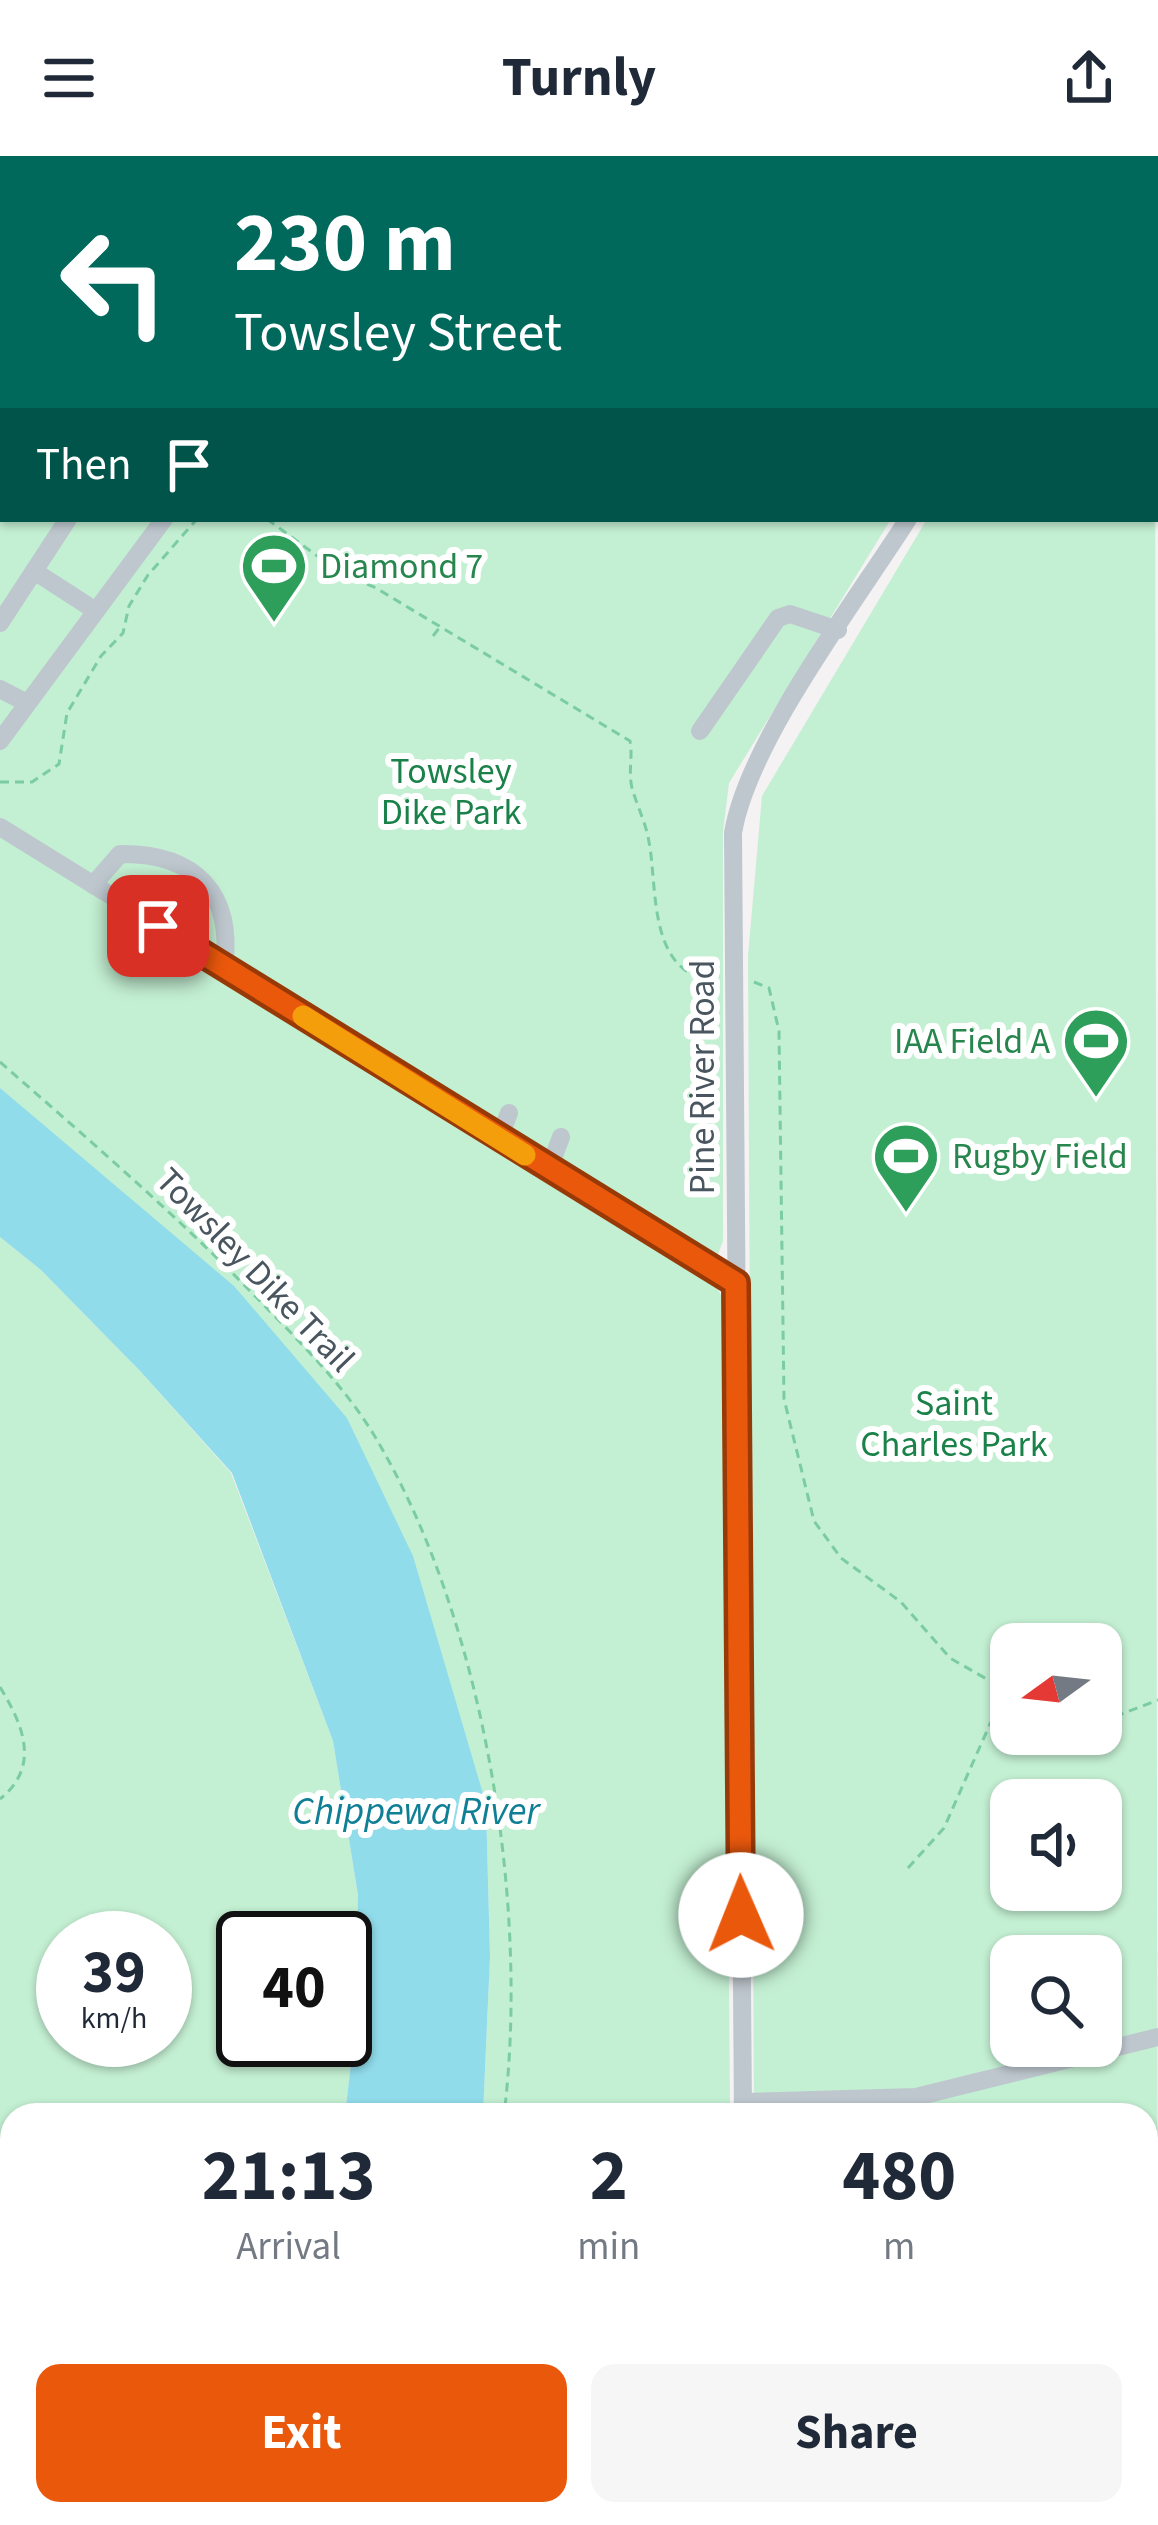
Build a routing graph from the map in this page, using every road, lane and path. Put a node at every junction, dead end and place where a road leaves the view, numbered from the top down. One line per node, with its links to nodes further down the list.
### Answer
1 (66, 522): 6 (street)
2 (162, 522): 7 (street)
3 (194, 522): 16 (path)
4 (271, 522): 9 (path)
5 (906, 522): 10 (street, Pine River Road)
6 (34, 571): 7 (street); 8 (street)
7 (96, 611): 13 (street)
8 (0, 622)
9 (441, 626): 11 (path); 20 (path)
10 (838, 630): 14 (street); 20 (street, Pine River Road)
11 (433, 636)
12 (0, 689): 13 (street)
13 (27, 703): 15 (street)
14 (700, 730)
15 (0, 740)
16 (0, 782)
17 (0, 827): 18 (street)
18 (93, 885): 19 (street); 19 (street)
19 (224, 967): 24 (street)
20 (735, 980): 26 (street, Pine River Road); 27 (path)
21 (0, 1062): 35 (path, Towsley Dike Trail)
22 (508, 1113): 24 (street)
23 (561, 1137): 25 (street)
24 (499, 1139): 25 (street)
25 (549, 1169): 26 (street)
26 (736, 1283): 36 (street, Pine River Road)
27 (990, 1681)
28 (0, 1687): 32 (path)
29 (1158, 1700): 30 (path)
30 (1122, 1714)
31 (990, 1730): 33 (path)
32 (0, 1799)
33 (908, 1868)
34 (1158, 2037): 37 (street)
35 (504, 2103)
36 (743, 2103)
37 (830, 2103)

